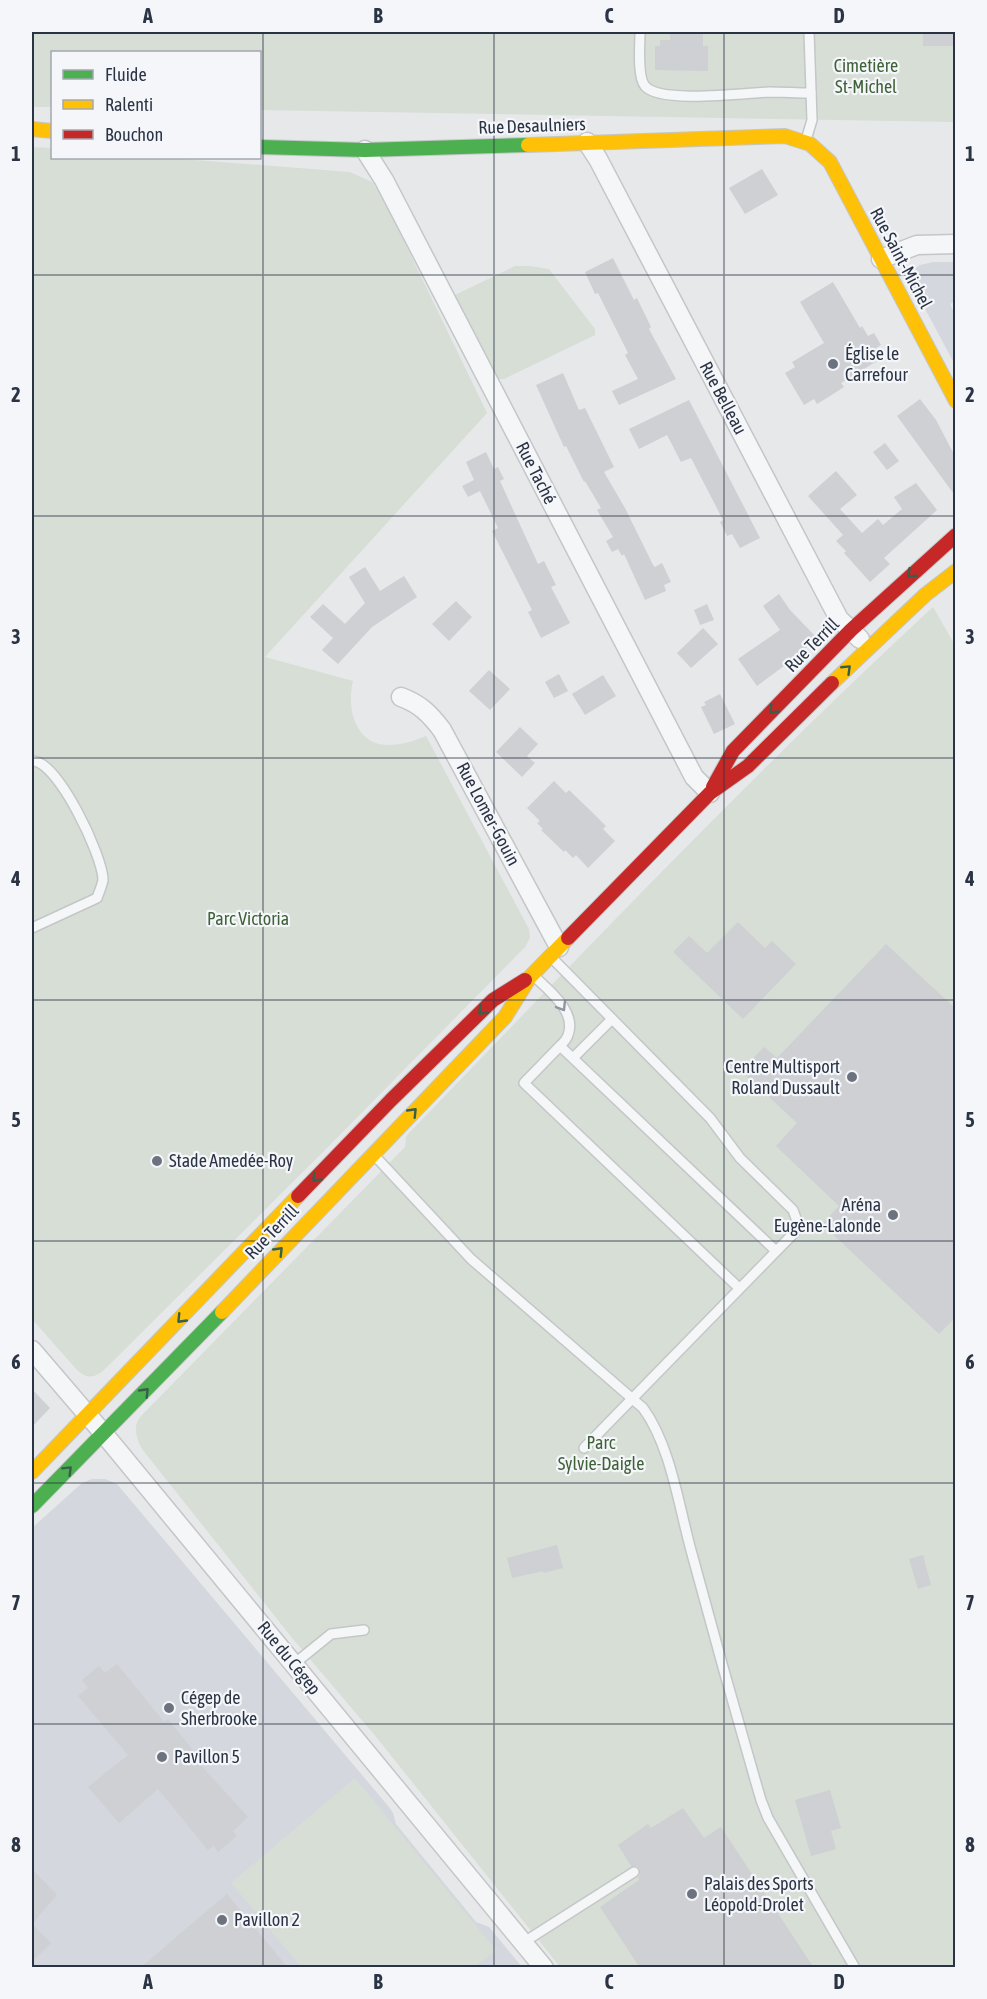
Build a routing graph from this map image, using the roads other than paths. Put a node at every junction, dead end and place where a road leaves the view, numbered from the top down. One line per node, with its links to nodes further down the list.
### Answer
1 (640, 32): 3 (lane)
2 (809, 32): 3 (lane)
3 (811, 93): 6 (lane)
4 (32, 129): 5 (street)
5 (51, 131)
6 (806, 140): 7 (street, Rue Desaulniers); 11 (street, Rue Saint-Michel)
7 (587, 142): 9 (street, Rue Desaulniers); 15 (street, Rue Belleau)
8 (261, 147): 9 (street, Rue Desaulniers)
9 (365, 150): 19 (street, Rue Taché)
10 (956, 244): 11 (street)
11 (881, 259): 12 (street, Rue Saint-Michel)
12 (956, 401)
13 (956, 535): 15 (street, Rue Terrill, one-way to 15)
14 (956, 571): 16 (street, Rue Terrill)
15 (851, 630): 16 (street, Rue Belleau); 19 (street, Rue Terrill, one-way to 19)
16 (869, 647): 19 (street, Rue Terrill, one-way to 16)
17 (401, 697): 21 (street, Rue Lomer-Gouin)
18 (32, 761): 20 (lane)
19 (710, 793): 21 (street, Rue Terrill)
20 (32, 928)
21 (555, 951): 22 (street, Rue Terrill); 23 (lane)
22 (531, 976): 24 (lane, one-way to 24); 26 (street, Rue Terrill, one-way to 26); 26 (street, Rue Terrill, one-way to 22)
23 (612, 1019): 25 (lane); 27 (lane)
24 (560, 1046): 25 (lane); 28 (lane)
25 (573, 1058): 27 (lane)
26 (365, 1145): 30 (lane); 31 (street, Rue Terrill, one-way to 31); 32 (street, Rue Terrill, one-way to 26)
27 (776, 1251): 28 (lane)
28 (739, 1288): 30 (lane)
29 (32, 1350): 31 (street, Rue du Cégep)
30 (632, 1399): 33 (lane); 41 (lane)
31 (88, 1415): 32 (street, Rue du Cégep); 34 (street, Rue Terrill)
32 (104, 1434): 35 (street, Rue Terrill, one-way to 32); 37 (street, Rue du Cégep)
33 (584, 1448)
34 (32, 1472)
35 (32, 1506)
36 (364, 1630): 37 (lane)
37 (294, 1664): 39 (street, Rue du Cégep)
38 (634, 1872): 39 (lane)
39 (524, 1942): 40 (street, Rue du Cégep)
40 (544, 1968)
41 (855, 1968)

